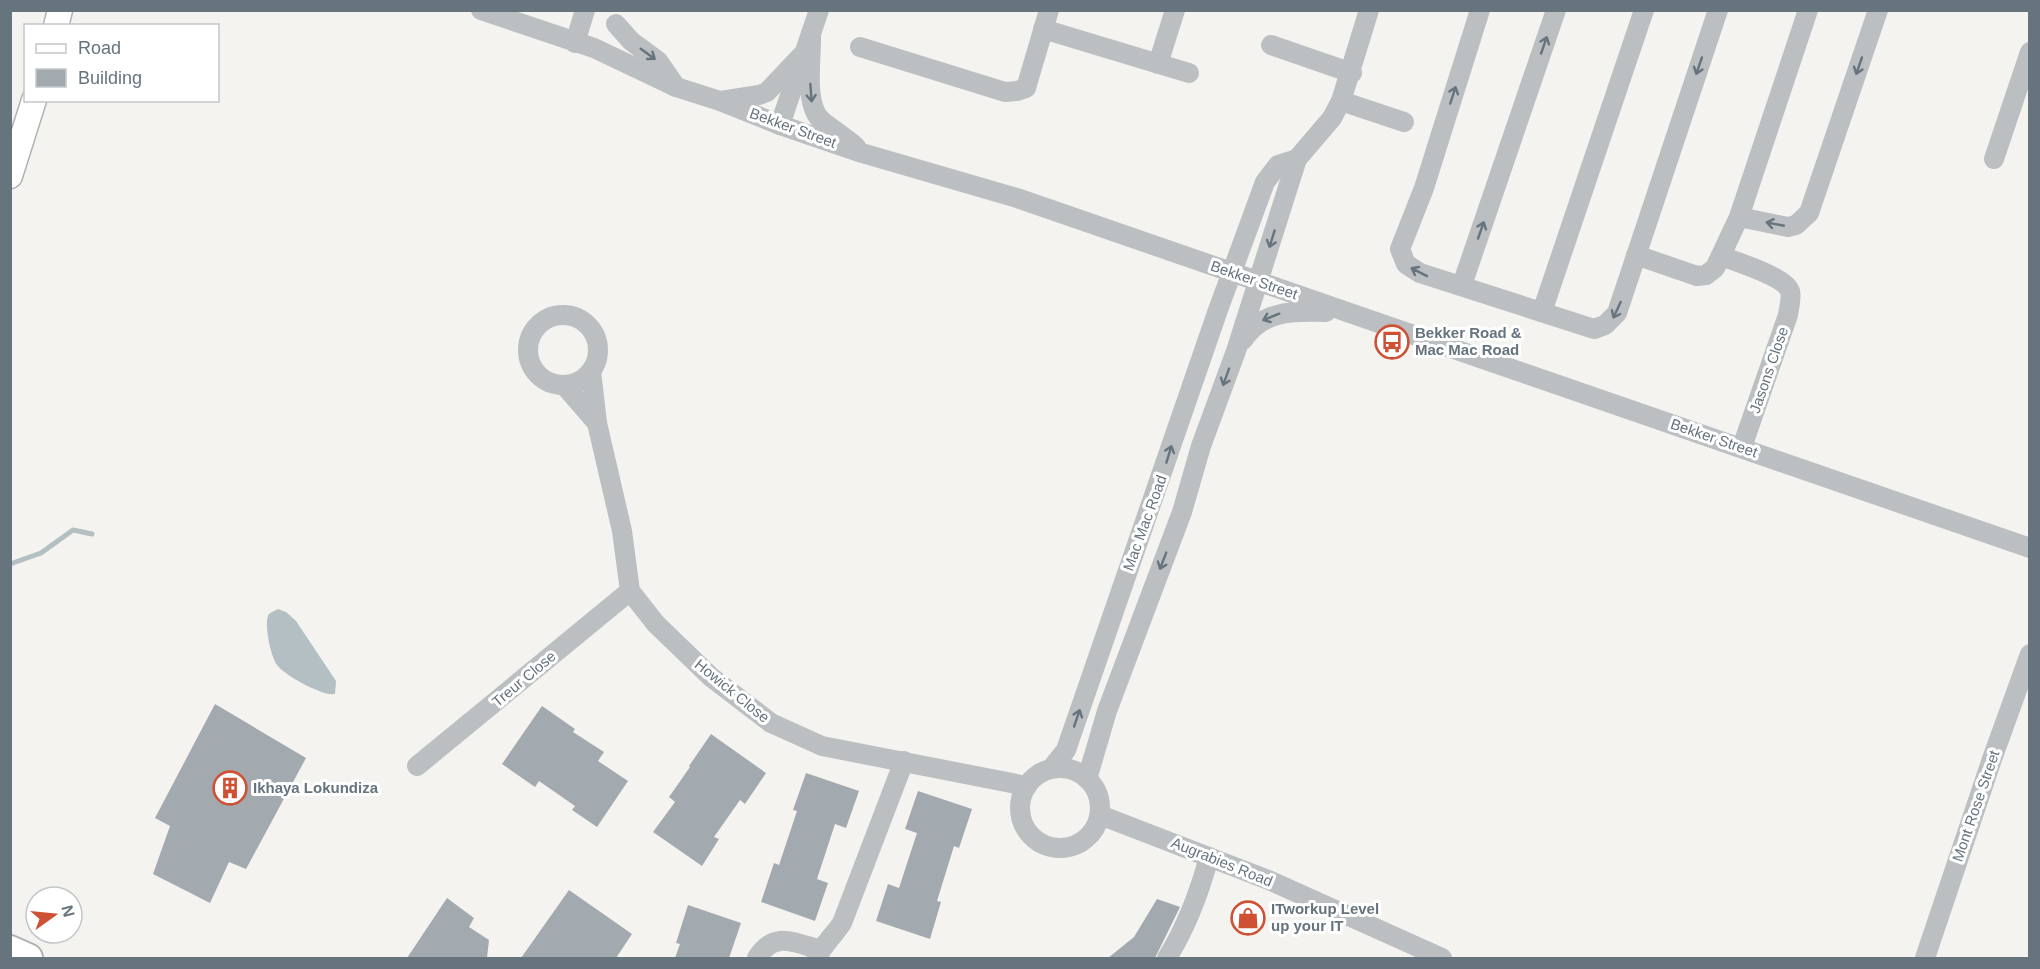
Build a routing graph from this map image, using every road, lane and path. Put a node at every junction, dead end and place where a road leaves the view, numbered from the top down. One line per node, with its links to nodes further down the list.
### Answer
1 (481, 10): 14 (street, Bekker Street)
2 (585, 10): 14 (street)
3 (819, 10): 15 (street)
4 (1175, 10): 20 (street)
5 (1369, 10): 22 (street)
6 (1480, 10): 38 (street, one-way to 6)
7 (1556, 10): 38 (street, one-way to 7)
8 (1644, 10): 39 (street)
9 (1718, 10): 34 (street, one-way to 34)
10 (1808, 10): 33 (street)
11 (1878, 10): 33 (street, one-way to 33)
12 (614, 17): 18 (street); 23 (street, one-way to 23)
13 (1046, 20): 17 (street); 20 (street)
14 (574, 43): 18 (street, Bekker Street)
15 (808, 43): 24 (street); 28 (street); 29 (street, one-way to 29)
16 (1271, 45): 22 (street)
17 (860, 47)
18 (594, 48): 23 (street, Bekker Street)
19 (2030, 51): 31 (street)
20 (1158, 64): 21 (street)
21 (1189, 73)
22 (1352, 73): 25 (street)
23 (676, 87): 24 (street, Bekker Street)
24 (720, 101): 28 (street, Bekker Street)
25 (1341, 101): 27 (street); 30 (street)
26 (33, 102): 32 (main road)
27 (1404, 122)
28 (780, 125): 29 (street, Bekker Street)
29 (862, 153): 36 (street, Bekker Street)
30 (1297, 159): 36 (street, Mac Mac Road); 37 (street, Mac Mac Road, one-way to 37)
31 (1994, 159)
32 (10, 176)
33 (1739, 217): 35 (street)
34 (1636, 255): 35 (street); 39 (street, one-way to 39)
35 (1721, 256): 45 (street, Jasons Close)
36 (1232, 273): 37 (street, Bekker Street); 46 (street, Mac Mac Road, one-way to 36)
37 (1258, 282): 40 (street, Bekker Street); 41 (street, Mac Mac Road)
38 (1462, 285): 39 (street)
39 (1542, 312)
40 (1350, 313): 41 (street, one-way to 41); 45 (street, Bekker Street)
41 (1236, 351): 47 (street, Mac Mac Road, one-way to 47)
42 (591, 371): 43 (street); 43 (street); 44 (street)
43 (564, 385): 44 (street)
44 (597, 423): 49 (street)
45 (1742, 447): 48 (street, Bekker Street)
46 (1153, 501): 47 (street); 53 (street, Mac Mac Road, one-way to 46)
47 (1182, 512): 54 (street, Mac Mac Road, one-way to 54)
48 (2030, 548)
49 (630, 591): 51 (street, Howick Close); 52 (street, Treur Close)
50 (2030, 654): 64 (street, Mont Rose Street)
51 (904, 761): 55 (street, Howick Close); 59 (street)
52 (417, 766)
53 (1051, 769): 54 (street); 55 (street)
54 (1087, 779): 56 (street)
55 (1027, 786): 56 (street)
56 (1100, 814): 57 (street, Augrabies Road)
57 (1209, 857): 62 (street); 63 (street, Augrabies Road)
58 (10, 950): 60 (highway)
59 (819, 954): 61 (street)
60 (28, 958)
61 (757, 958)
62 (1167, 958)
63 (1442, 958)
64 (1924, 958)

